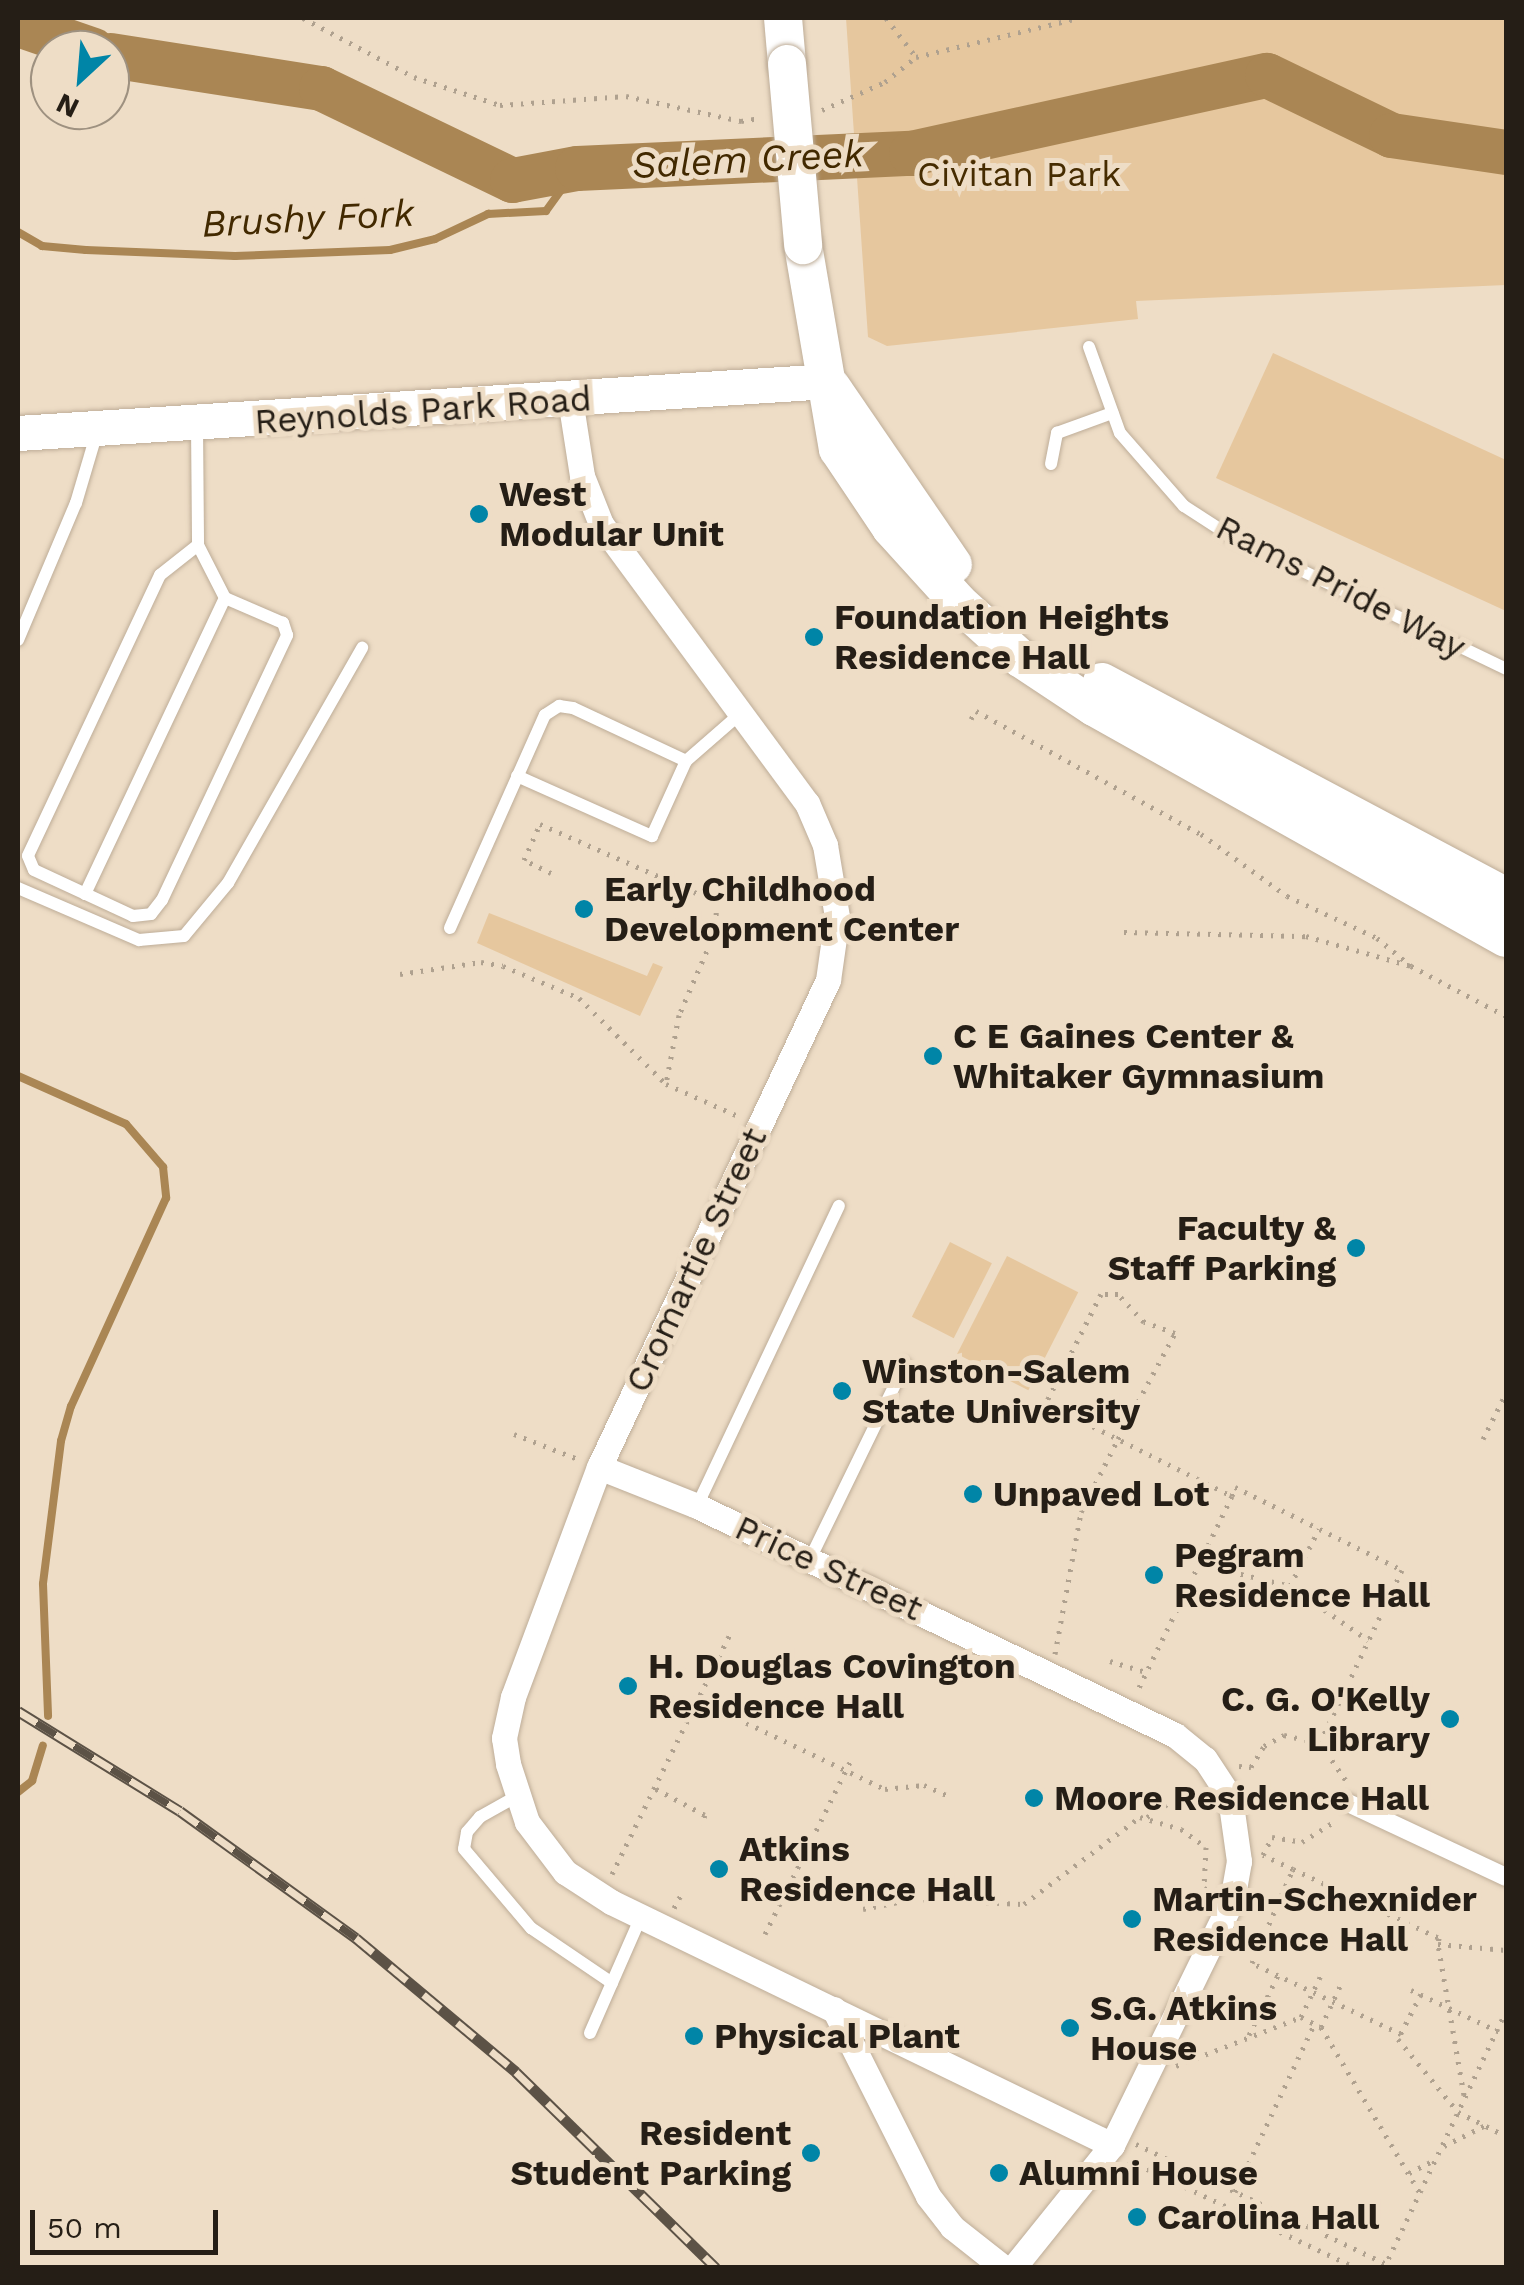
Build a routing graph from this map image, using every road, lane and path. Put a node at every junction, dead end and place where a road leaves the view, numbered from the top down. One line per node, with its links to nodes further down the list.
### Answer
1 (303, 18): 7 (path)
2 (783, 18): 9 (main road, bridge)
3 (886, 18): 5 (path)
4 (1079, 18): 5 (path)
5 (916, 57): 6 (path)
6 (816, 110)
7 (778, 116)
8 (1089, 347): 11 (lane, Rams Pride Way)
9 (828, 382): 10 (main road, Reynolds Park Road); 28 (main road); 31 (main road)
10 (570, 399): 12 (main road, Reynolds Park Road); 21 (street, Cromartie Street)
11 (1112, 413): 15 (lane); 20 (lane, Rams Pride Way)
12 (197, 426): 13 (main road, Reynolds Park Road); 16 (lane)
13 (98, 430): 14 (main road, Reynolds Park Road); 18 (lane)
14 (18, 434)
15 (1051, 464)
16 (198, 545): 17 (lane); 27 (lane)
17 (225, 598): 27 (lane); 27 (lane)
18 (18, 640)
19 (362, 648): 26 (lane)
20 (1506, 669)
21 (741, 713): 23 (lane); 43 (street, Cromartie Street)
22 (971, 719): 32 (path)
23 (686, 761): 24 (lane); 24 (lane)
24 (517, 776): 29 (lane)
25 (551, 873): 35 (path)
26 (18, 888)
27 (86, 894)
28 (1506, 898)
29 (450, 928)
30 (1124, 932): 32 (path)
31 (1506, 938)
32 (1411, 966): 34 (path)
33 (400, 974): 35 (path)
34 (1506, 1016)
35 (666, 1084): 36 (path)
36 (748, 1120)
37 (839, 1206): 45 (lane)
38 (905, 1364): 47 (lane)
39 (1506, 1392): 42 (path)
40 (514, 1434): 43 (path)
41 (1118, 1439): 41 (path); 44 (path); 53 (path)
42 (1483, 1439)
43 (599, 1467): 45 (street, Price Street); 63 (street, Cromartie Street)
44 (1232, 1496): 46 (path); 48 (path)
45 (689, 1502): 47 (street, Price Street)
46 (1319, 1529): 49 (path); 51 (path)
47 (810, 1559): 61 (street, Price Street)
48 (1200, 1564): 49 (path); 54 (path)
49 (1290, 1586): 51 (path)
50 (730, 1634): 56 (path)
51 (1368, 1640): 57 (path)
52 (1110, 1661): 54 (path)
53 (1064, 1666)
54 (1146, 1672): 55 (path)
55 (1134, 1699)
56 (699, 1700): 60 (path); 62 (path)
57 (1320, 1743): 59 (path); 65 (path)
58 (853, 1756): 60 (path)
59 (1251, 1767)
60 (846, 1770): 64 (path); 77 (path)
61 (1216, 1774): 66 (path); 74 (street, Price Street)
62 (656, 1789): 67 (path); 72 (path)
63 (518, 1796): 76 (street, Cromartie Street); 83 (lane)
64 (951, 1797)
65 (1348, 1804): 70 (path); 71 (street)
66 (1146, 1817): 69 (path); 75 (path)
67 (701, 1824)
68 (1207, 1831): 69 (path)
69 (1196, 1838): 74 (path)
70 (1293, 1869): 78 (path); 80 (path)
71 (1506, 1877)
72 (608, 1882)
73 (683, 1891): 76 (path)
74 (1232, 1900): 104 (street, Price Street)
75 (863, 1909)
76 (648, 1911): 83 (lane); 89 (street, Cromartie Street)
77 (764, 1934)
78 (1438, 1944): 79 (path); 88 (path)
79 (1506, 1950)
80 (1278, 1973): 85 (path); 96 (path)
81 (1322, 1973): 85 (path)
82 (1342, 1982): 87 (path)
83 (612, 1983): 94 (lane)
84 (1411, 1990): 86 (path)
85 (1314, 1992): 87 (path); 91 (path)
86 (1421, 1994): 88 (path); 95 (path)
87 (1333, 2001): 92 (path); 95 (path)
88 (1449, 2008): 93 (path); 98 (path)
89 (834, 2009): 104 (street, Cromartie Street); 110 (street)
90 (1506, 2010): 93 (path)
91 (1301, 2017): 92 (path); 96 (path)
92 (1318, 2026): 106 (path); 107 (path)
93 (1501, 2032): 98 (path)
94 (590, 2033)
95 (1401, 2034): 99 (path)
96 (1248, 2038): 97 (path)
97 (1166, 2070)
98 (1465, 2098): 99 (path)
99 (1458, 2112): 101 (path); 103 (path)
100 (1140, 2124): 107 (path)
101 (1485, 2126): 102 (path); 103 (path)
102 (1506, 2136)
103 (1442, 2147): 105 (path)
104 (1110, 2148): 111 (street, Price Street); 112 (path)
105 (1435, 2160): 106 (path); 108 (path)
106 (1408, 2173): 108 (path)
107 (1235, 2192): 109 (path)
108 (1420, 2193): 109 (path)
109 (1385, 2266)
110 (1004, 2268)
111 (1013, 2268)
112 (1356, 2268)

